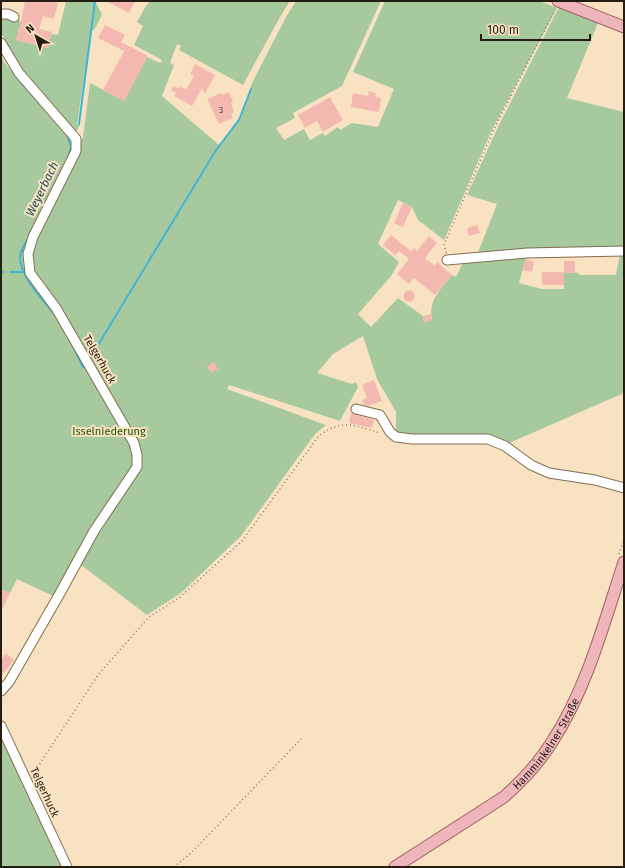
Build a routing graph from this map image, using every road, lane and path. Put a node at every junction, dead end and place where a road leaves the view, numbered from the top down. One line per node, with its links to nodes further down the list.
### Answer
1 (558, 1): 4 (main road); 7 (path)
2 (1, 14): 3 (street)
3 (14, 17)
4 (624, 27)
5 (1, 43): 13 (street, Telgerhuck)
6 (624, 251): 7 (street)
7 (447, 260)
8 (356, 409): 10 (street)
9 (382, 433): 16 (path)
10 (624, 488)
11 (624, 539): 12 (path)
12 (621, 559): 17 (main road, Hamminkelner Straße)
13 (1, 691)
14 (1, 726): 16 (street, Telgerhuck)
15 (303, 737): 19 (path)
16 (27, 782): 18 (street, Telgerhuck)
17 (392, 865): 20 (path)
18 (67, 867)
19 (174, 867)
20 (384, 867)

